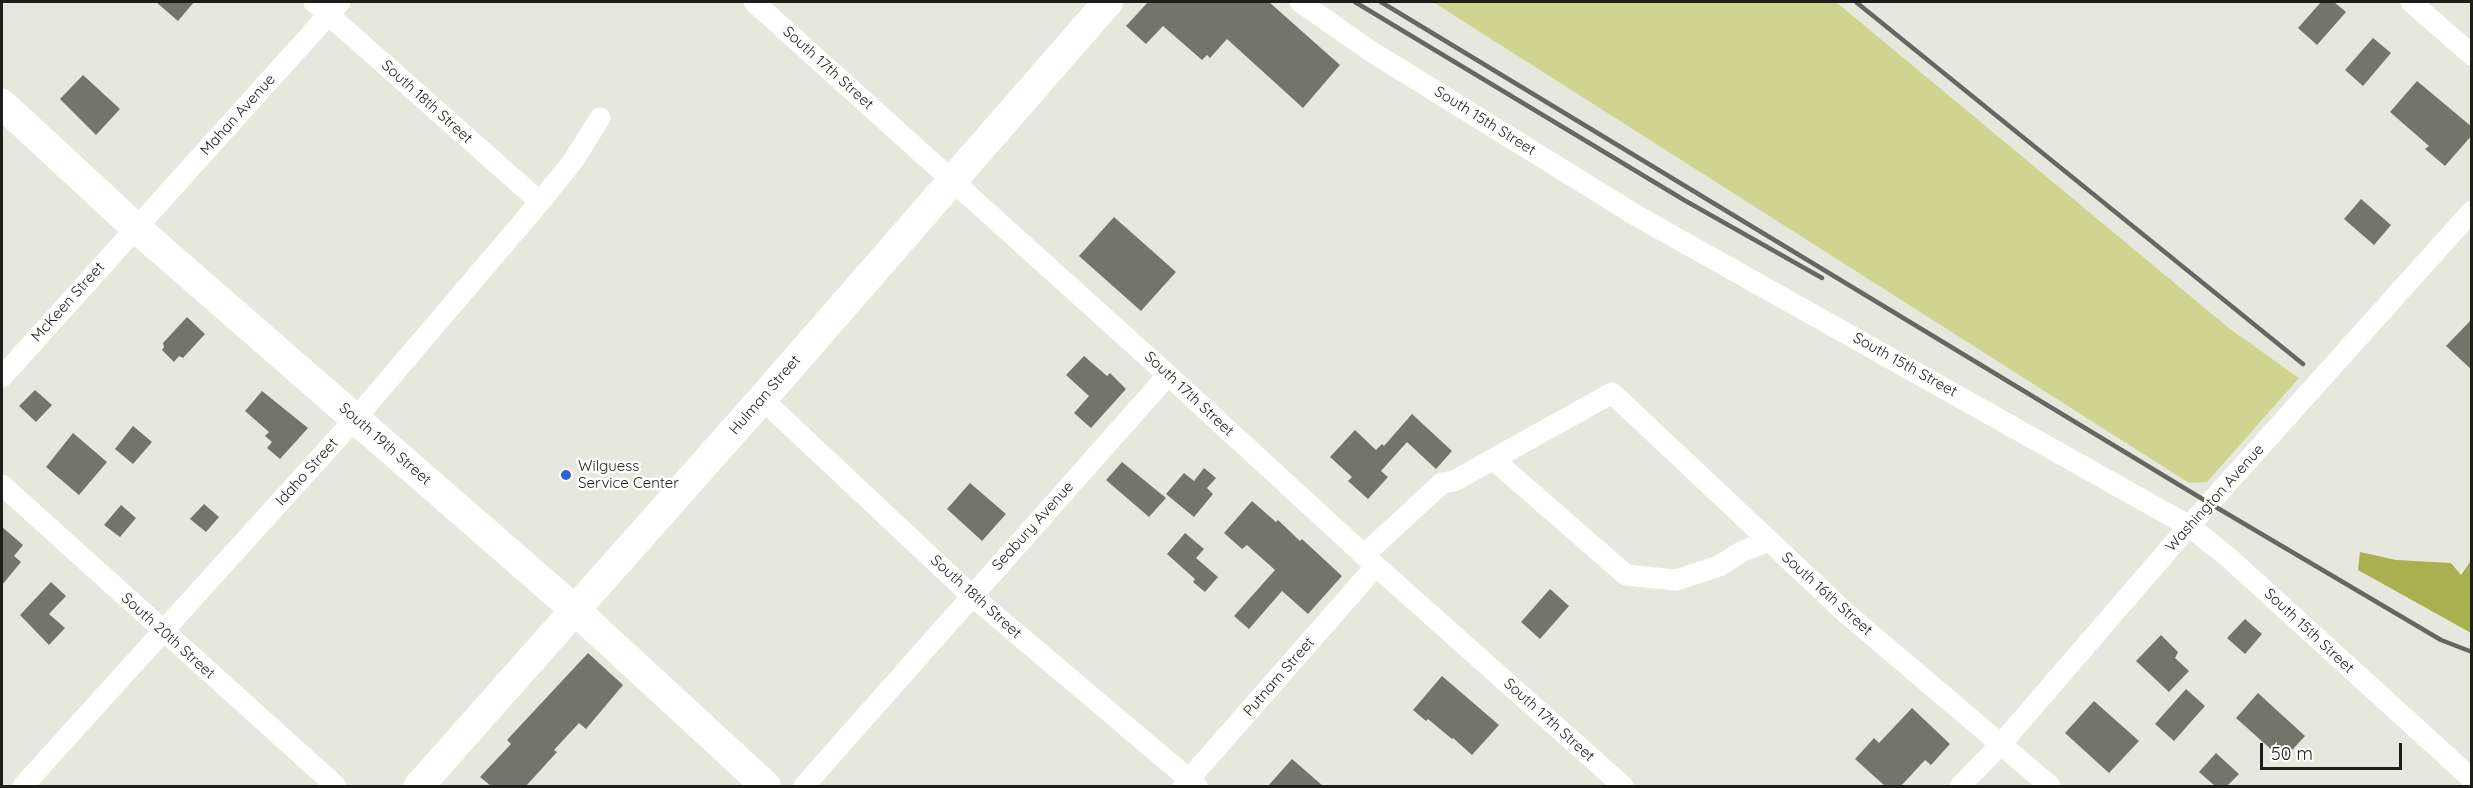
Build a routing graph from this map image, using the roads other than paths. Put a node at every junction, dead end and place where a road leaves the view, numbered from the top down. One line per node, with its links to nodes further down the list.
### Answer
1 (754, 2): 9 (street, South 17th Street)
2 (1108, 2): 9 (street, Hulman Street)
3 (1300, 2): 20 (street, South 15th Street)
4 (2412, 2): 6 (street)
5 (328, 6): 10 (street, South 18th Street); 12 (street, Mahan Avenue)
6 (2472, 55)
7 (2, 104): 12 (street, South 19th Street)
8 (600, 118): 10 (street, Idaho Street)
9 (951, 180): 13 (street, South 17th Street); 16 (street, Hulman Street)
10 (540, 202): 17 (street, Idaho Street)
11 (2472, 211): 20 (street, Washington Avenue)
12 (135, 227): 14 (street, McKeen Street); 17 (street, South 19th Street)
13 (1168, 375): 22 (street, South 17th Street); 23 (street, Seabury Avenue)
14 (2, 377)
15 (1612, 393): 18 (street, Putnam Street); 21 (street, South 16th Street)
16 (762, 399): 23 (street, South 18th Street); 24 (street, Hulman Street)
17 (355, 419): 24 (street, South 19th Street); 25 (street, Idaho Street)
18 (1494, 460): 21 (street); 22 (street, Putnam Street)
19 (2, 485): 25 (street, South 20th Street)
20 (2189, 526): 26 (street, Washington Avenue); 27 (street, South 15th Street)
21 (1770, 541): 26 (street, South 16th Street)
22 (1370, 561): 28 (street, Putnam Street); 34 (street, South 17th Street)
23 (971, 595): 28 (street, South 18th Street); 33 (street, Seabury Avenue)
24 (575, 610): 31 (street, Hulman Street); 32 (street, South 19th Street)
25 (164, 633): 29 (street, Idaho Street); 30 (street, South 20th Street)
26 (2001, 744): 35 (street, Washington Avenue); 36 (street, South 16th Street)
27 (2472, 779)
28 (1190, 784)
29 (22, 786)
30 (336, 786)
31 (419, 786)
32 (766, 786)
33 (804, 786)
34 (1623, 786)
35 (1960, 786)
36 (2050, 786)

